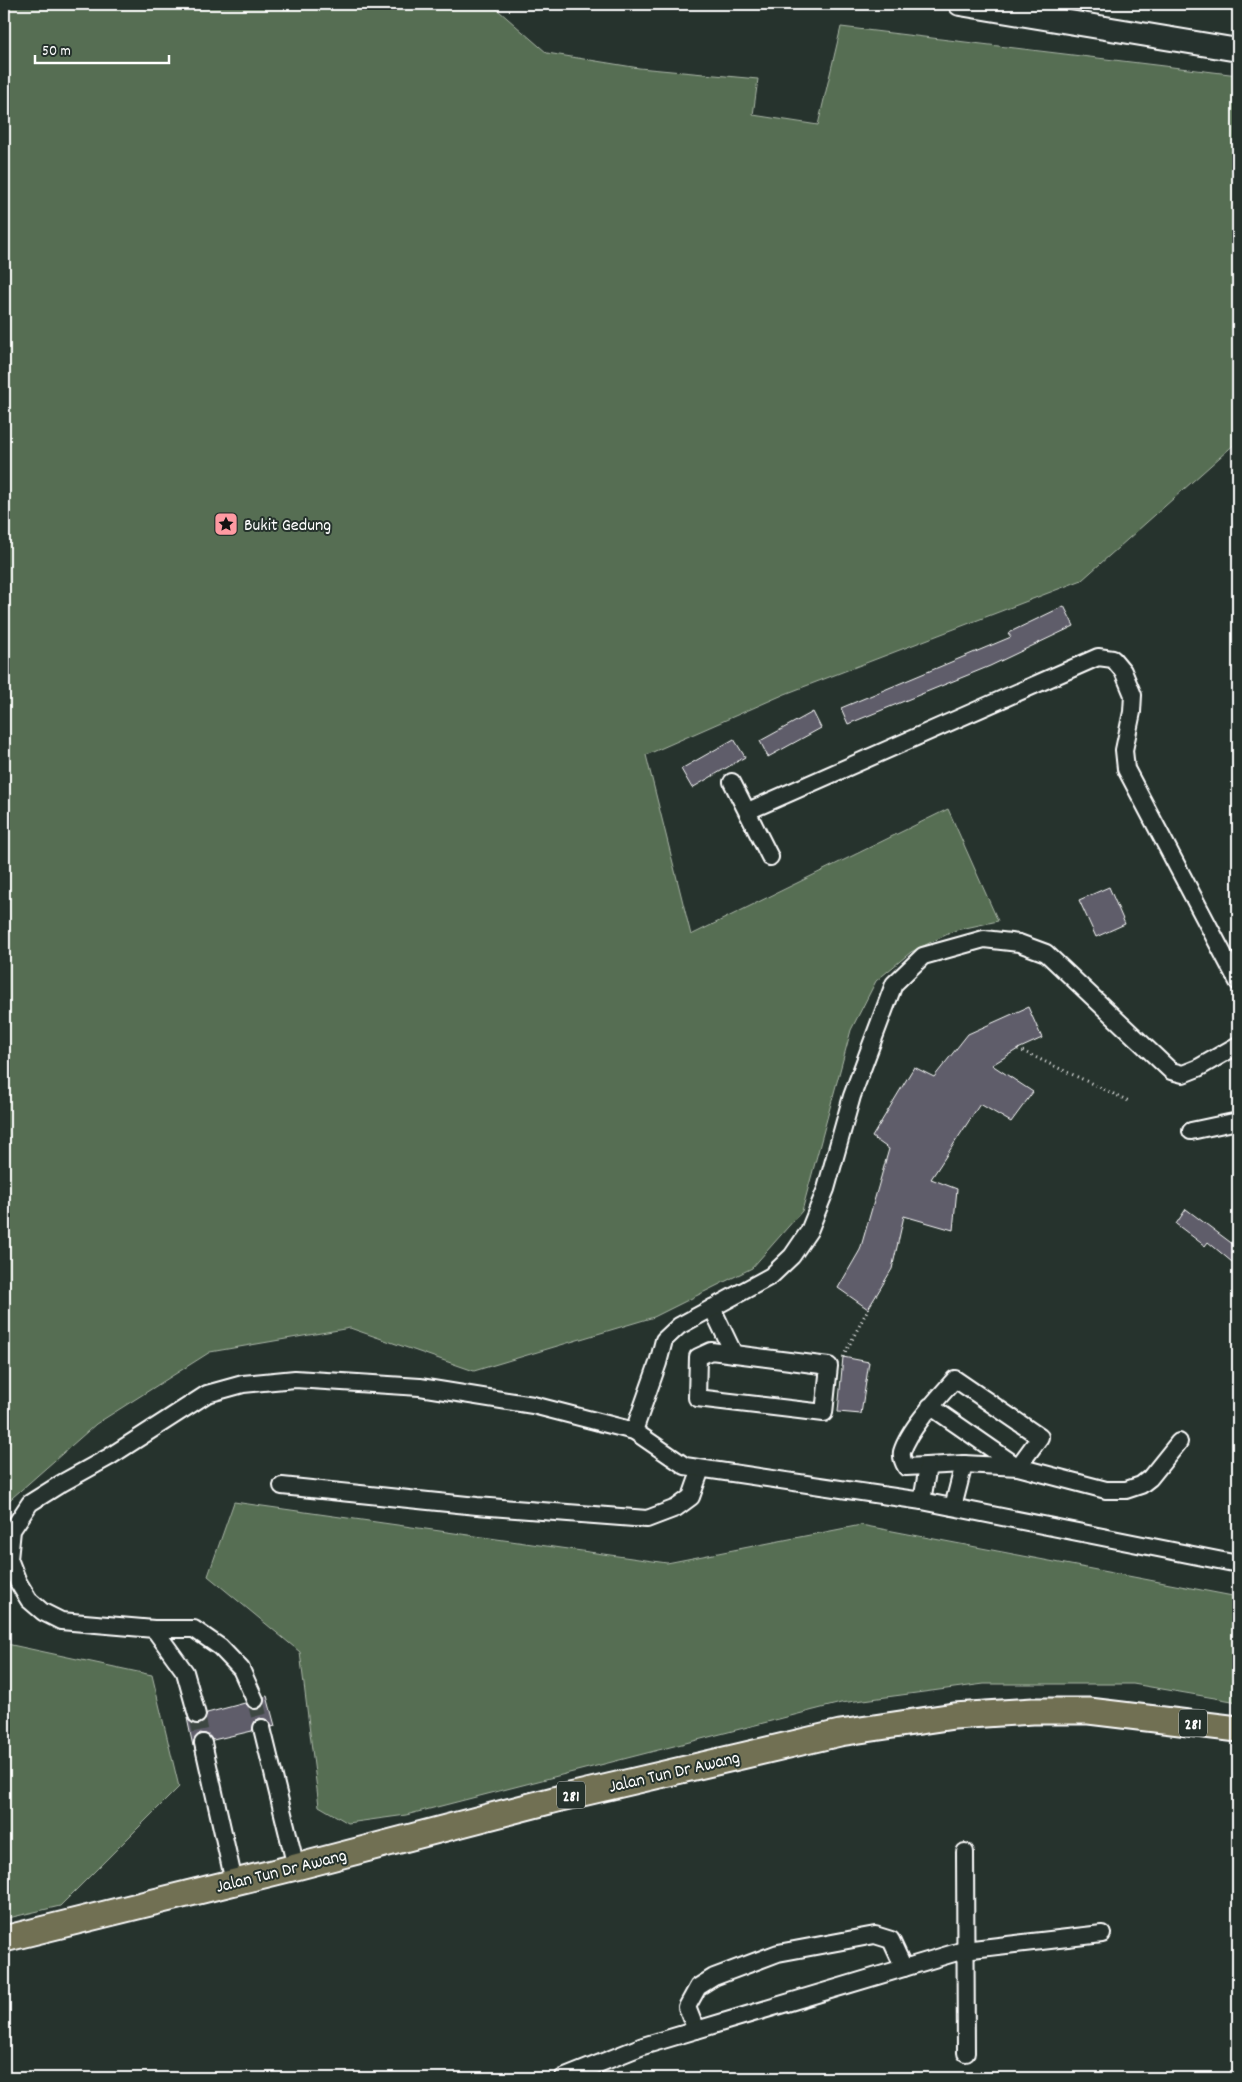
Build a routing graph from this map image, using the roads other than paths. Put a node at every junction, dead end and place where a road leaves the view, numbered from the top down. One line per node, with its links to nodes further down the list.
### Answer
1 (960, 4): 2 (street)
2 (1238, 50)
3 (732, 782): 4 (street)
4 (748, 812): 5 (street); 6 (street)
5 (770, 857)
6 (1238, 982)
7 (1238, 1045): 10 (street)
8 (1238, 1121): 9 (street)
9 (1191, 1131)
10 (712, 1308): 11 (street); 13 (street)
11 (734, 1354): 11 (street)
12 (930, 1406): 16 (street); 17 (street); 17 (street)
13 (634, 1431): 18 (street); 23 (street)
14 (1179, 1442): 17 (street)
15 (964, 1464): 16 (street); 17 (street); 21 (street)
16 (928, 1466): 20 (street)
17 (1018, 1467)
18 (700, 1470): 19 (street); 20 (street)
19 (282, 1486)
20 (922, 1501): 21 (street)
21 (953, 1507): 22 (street)
22 (1238, 1564)
23 (154, 1629): 24 (street); 25 (street)
24 (255, 1700)
25 (197, 1715)
26 (262, 1728): 30 (street)
27 (1238, 1729): 30 (main road, Jalan Tun Dr Awang / 281)
28 (203, 1743): 31 (street)
29 (964, 1852): 34 (street)
30 (296, 1867): 31 (main road, Jalan Tun Dr Awang / 281)
31 (234, 1882): 33 (main road, Jalan Tun Dr Awang / 281)
32 (1102, 1934): 34 (street)
33 (4, 1939)
34 (964, 1950): 35 (street); 37 (street)
35 (904, 1968): 36 (street); 36 (street)
36 (696, 2030): 38 (street)
37 (966, 2053)
38 (563, 2078)

